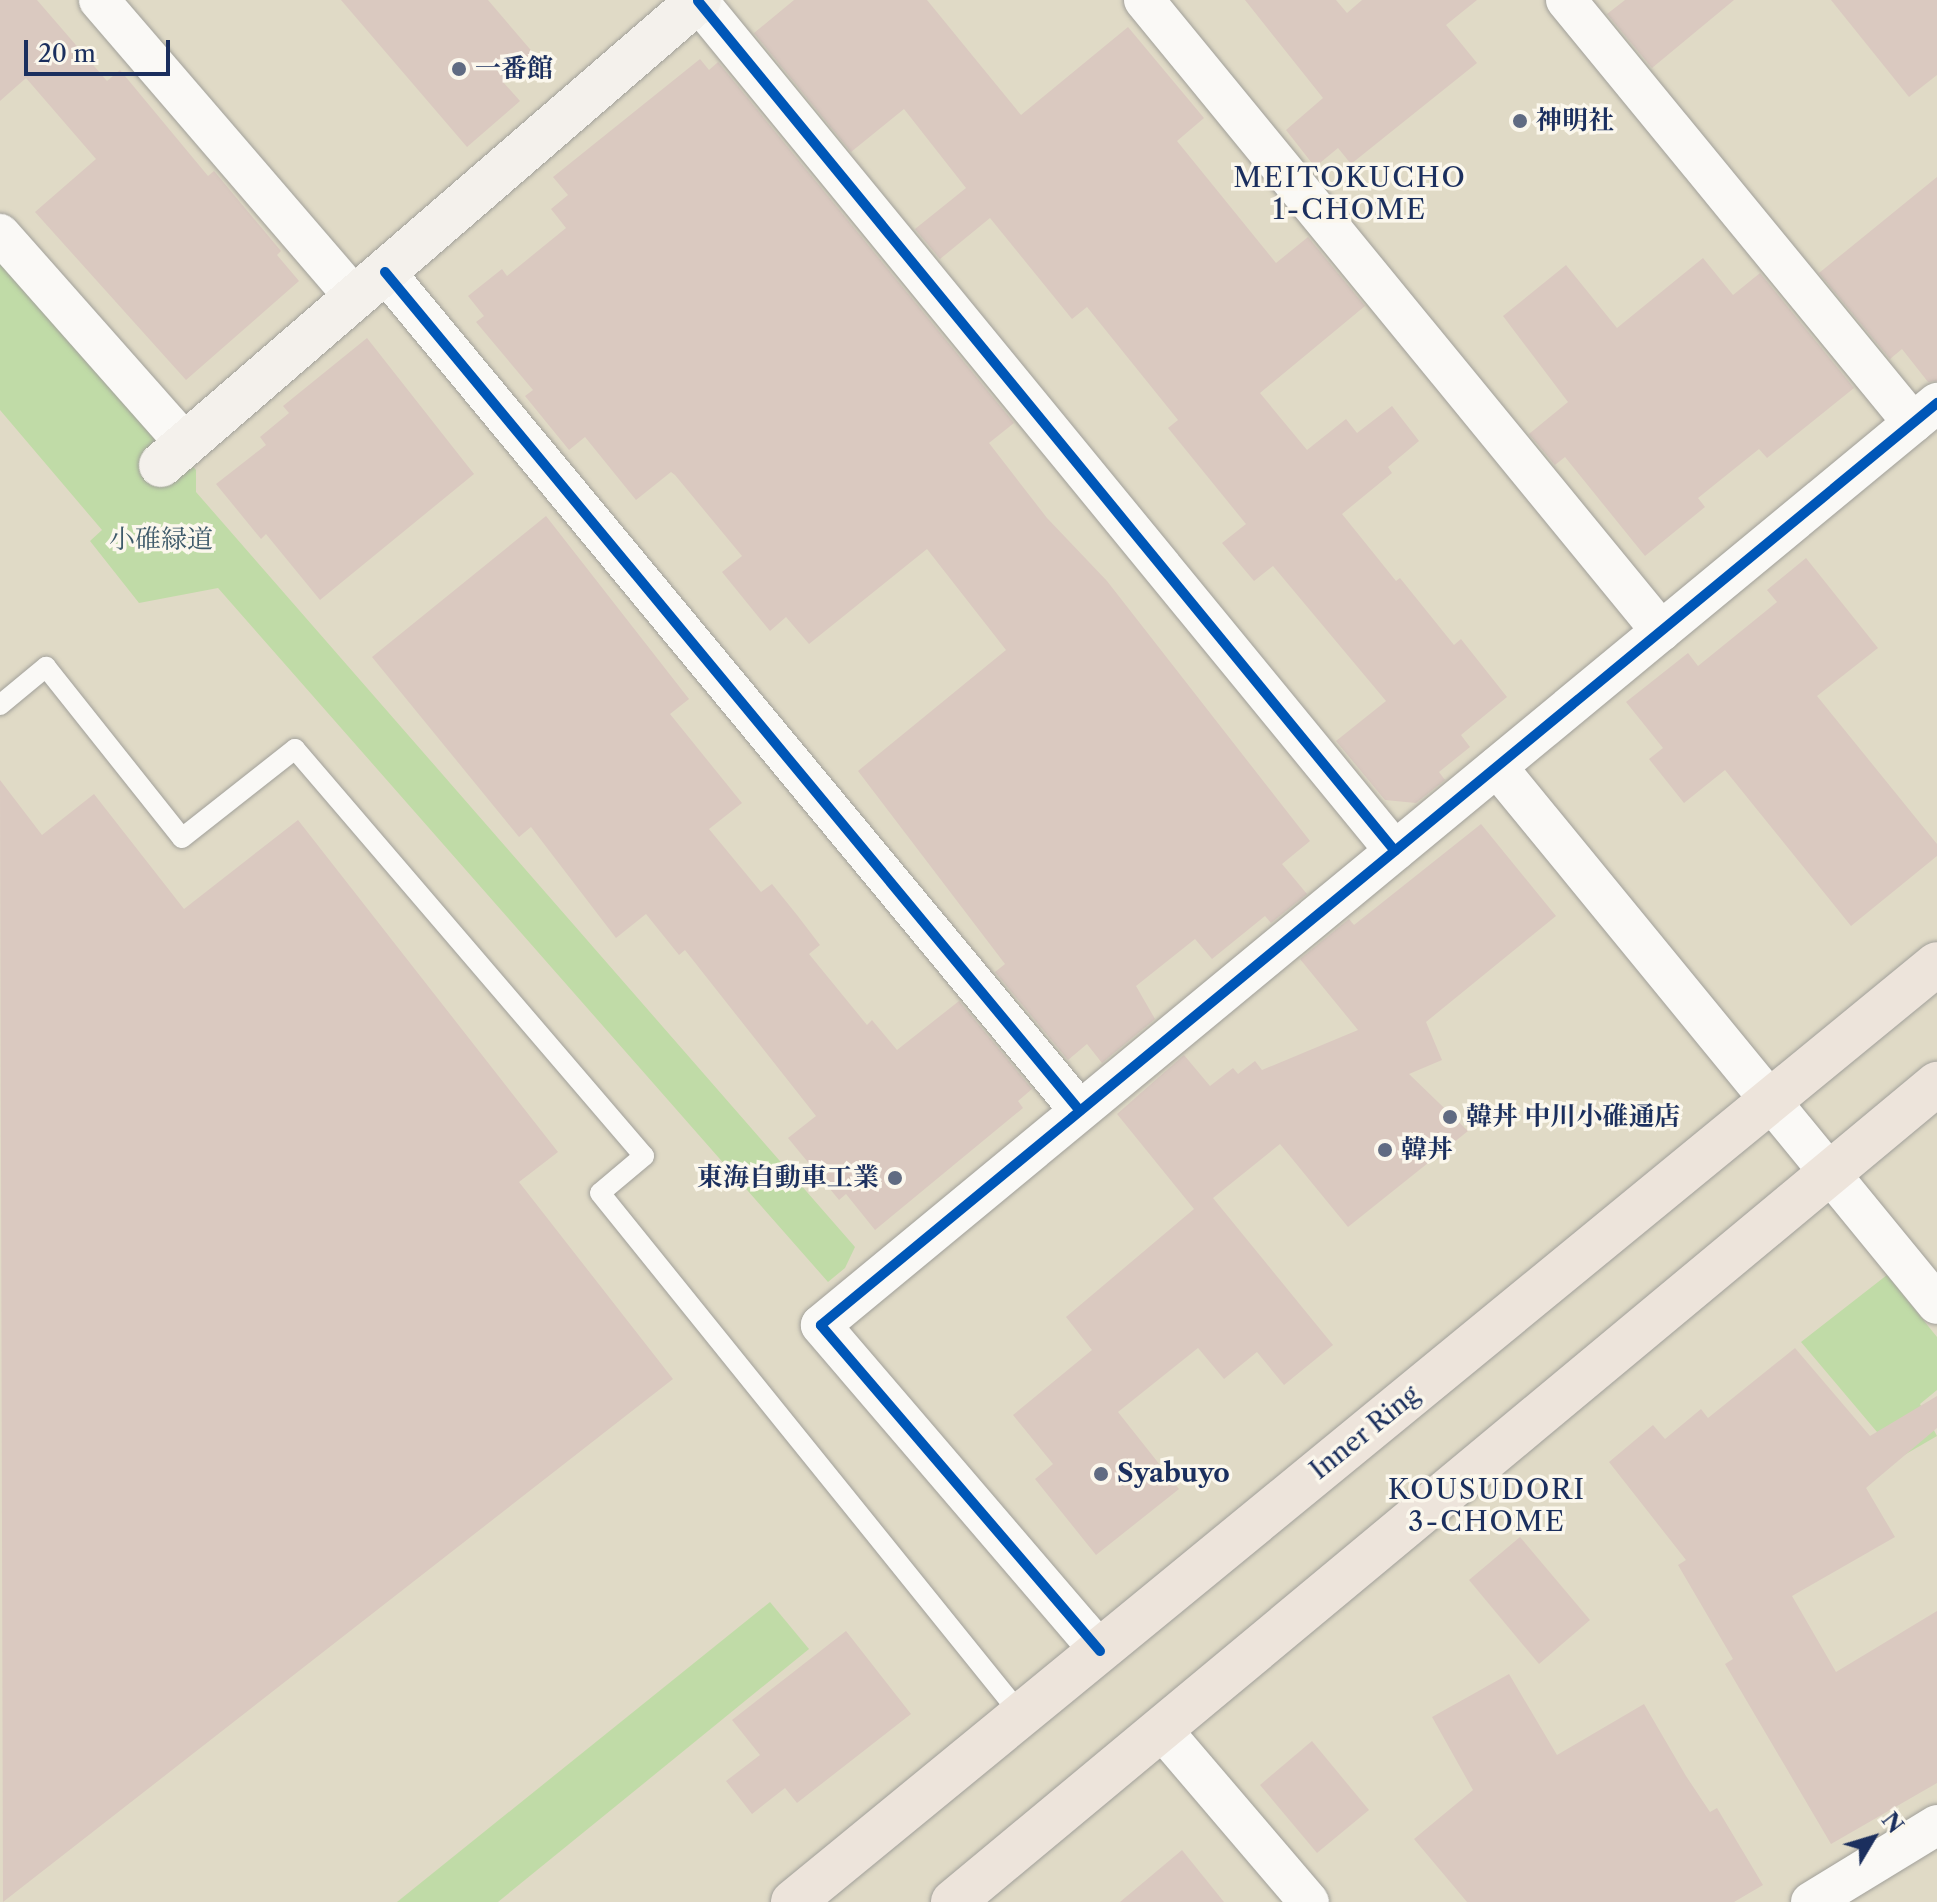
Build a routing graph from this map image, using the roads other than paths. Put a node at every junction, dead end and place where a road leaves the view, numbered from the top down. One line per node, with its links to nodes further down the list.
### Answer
1 (99, 0): 6 (street)
2 (1144, 0): 9 (street)
3 (1566, 0): 7 (street)
4 (699, 1): 6 (street); 12 (street)
5 (0, 234): 8 (street)
6 (370, 285): 8 (street); 16 (street)
7 (1925, 413): 9 (street)
8 (174, 455)
9 (1661, 631): 11 (street)
10 (0, 705): 20 (lane)
11 (1497, 767): 12 (street); 15 (street)
12 (1395, 851): 16 (street)
13 (1937, 964): 15 (main road, Inner Ring)
14 (1937, 1084): 17 (main road)
15 (1769, 1102): 17 (street); 19 (main road, Inner Ring)
16 (1080, 1111): 19 (street)
17 (1828, 1172): 18 (street); 21 (main road)
18 (1937, 1304)
19 (1100, 1651): 20 (main road, Inner Ring)
20 (1022, 1716): 23 (main road, Inner Ring)
21 (1162, 1730): 24 (main road); 25 (street)
22 (1937, 1825): 26 (street)
23 (793, 1902)
24 (953, 1902)
25 (1309, 1902)
26 (1811, 1902)

